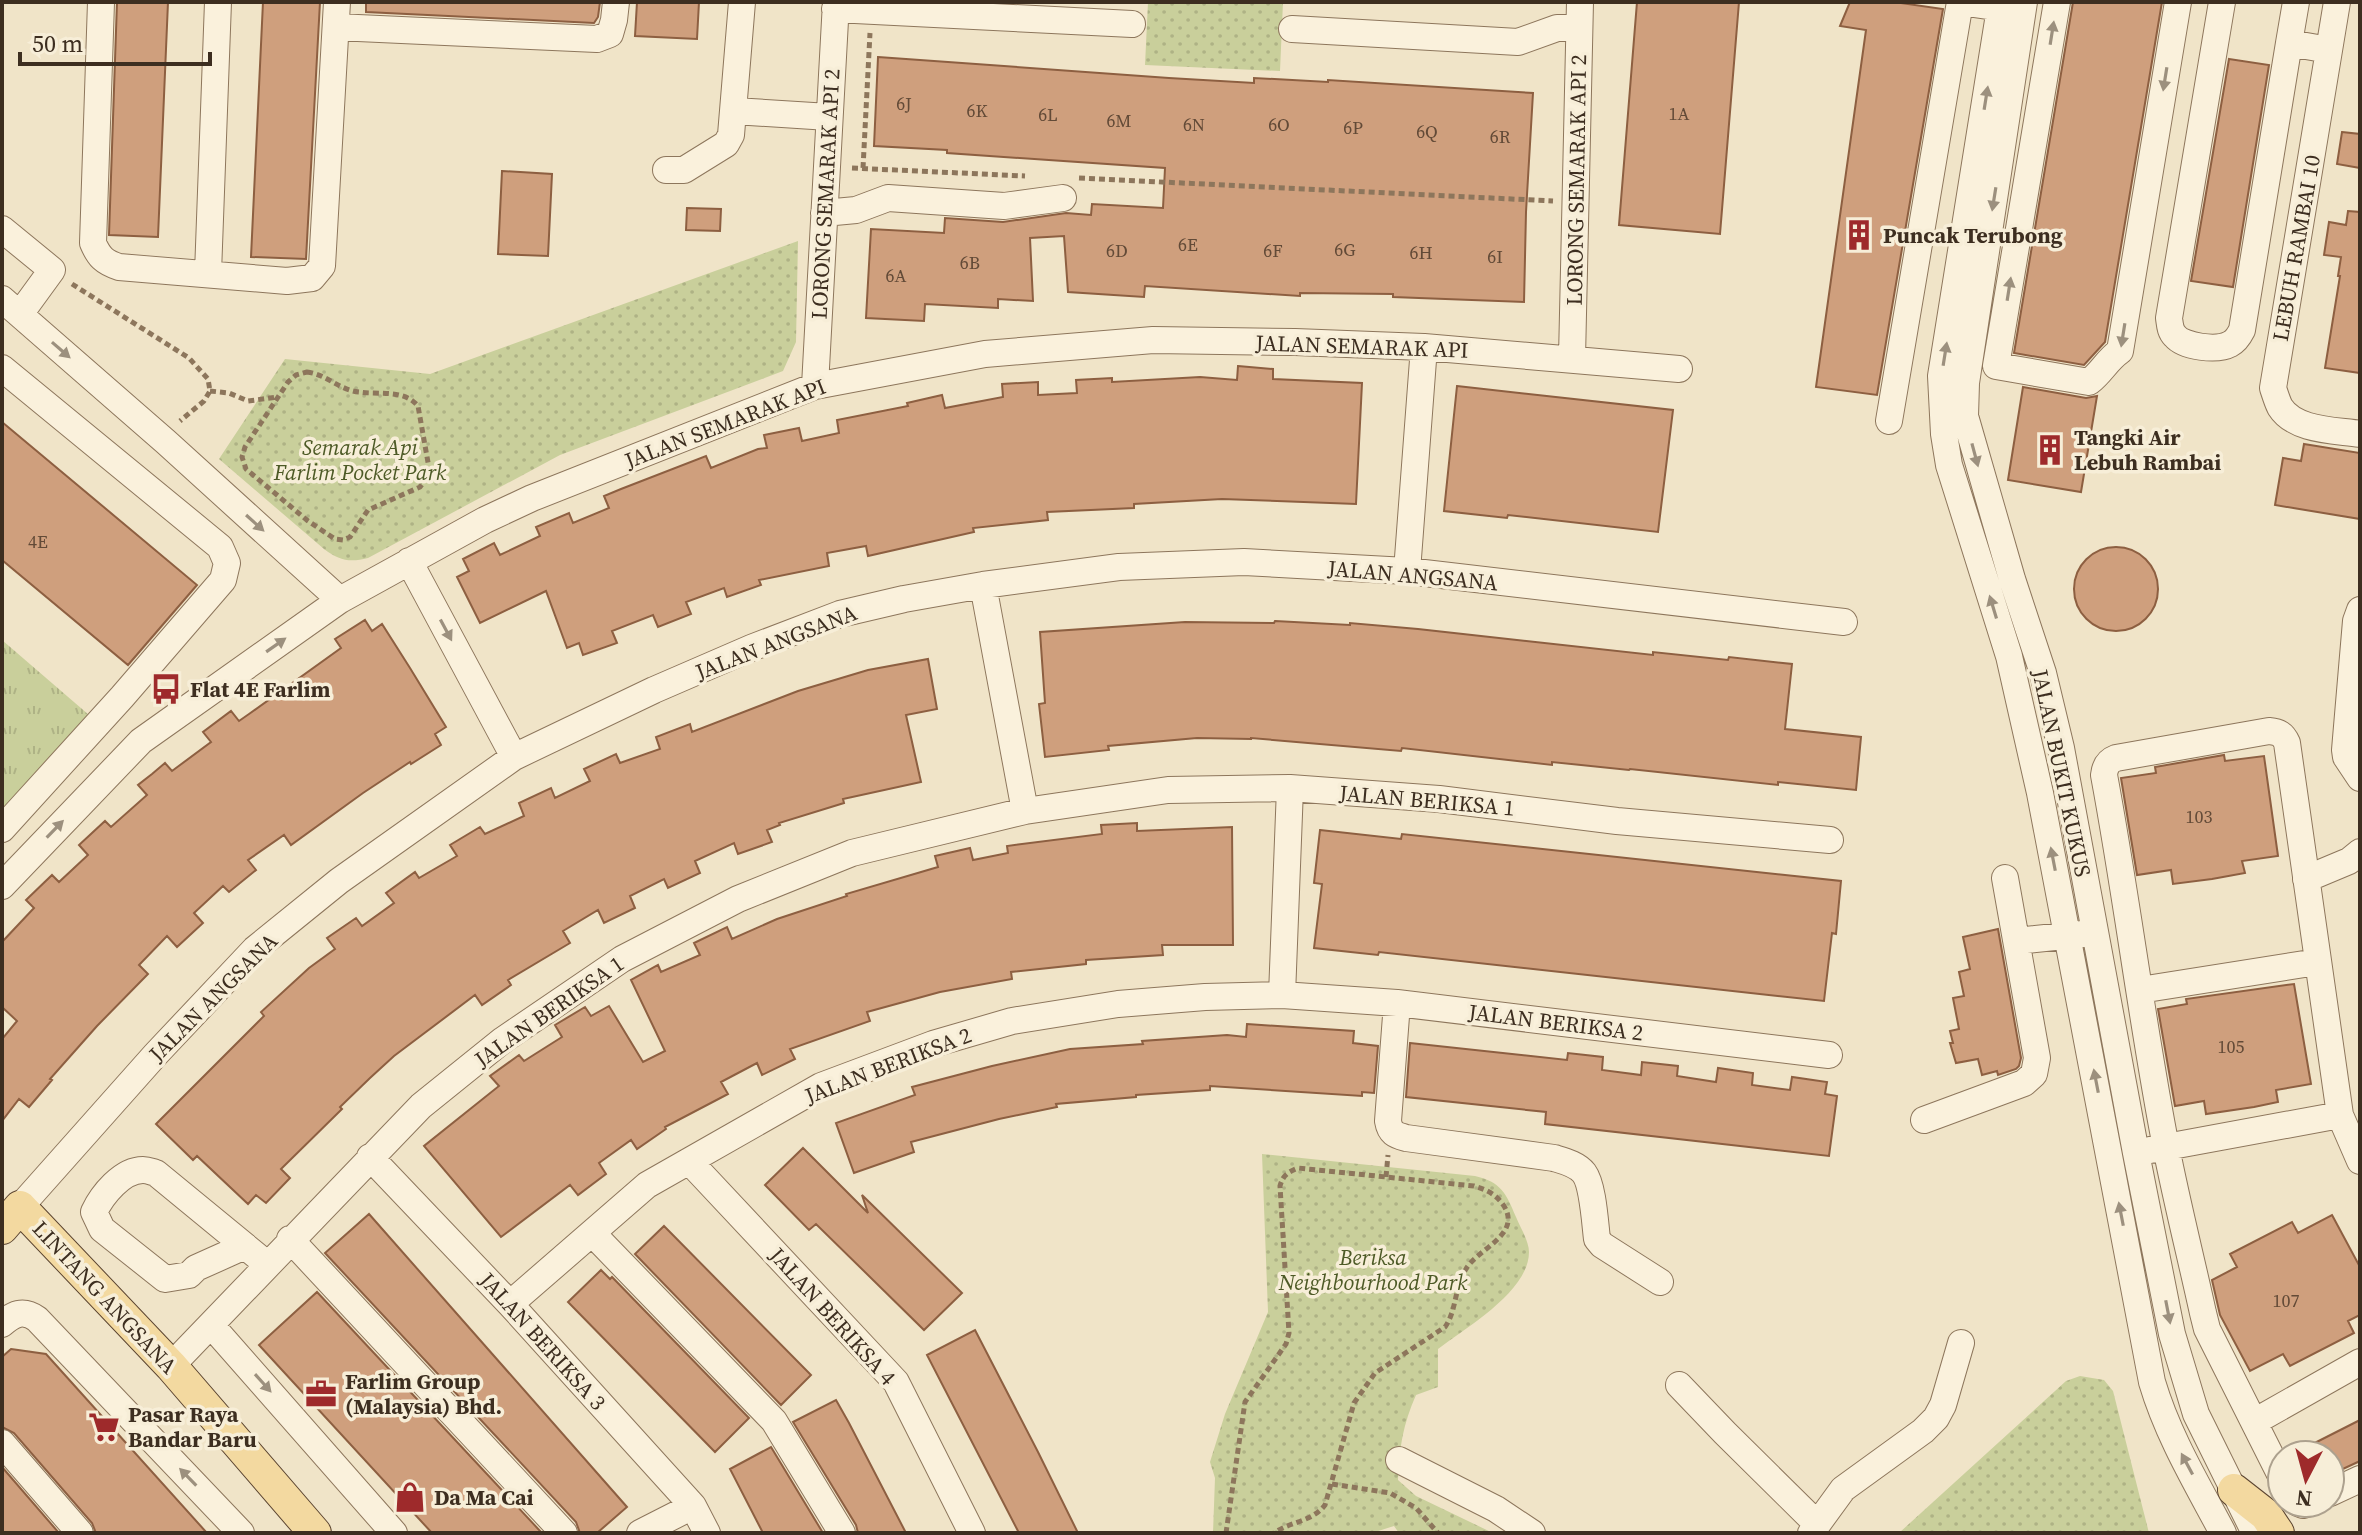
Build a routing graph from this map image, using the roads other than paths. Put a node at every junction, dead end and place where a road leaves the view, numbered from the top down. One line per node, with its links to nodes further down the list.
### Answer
1 (101, 2): 27 (street)
2 (218, 2): 27 (street)
3 (616, 2): 13 (street)
4 (742, 2): 21 (street)
5 (1960, 2): 12 (street); 34 (street)
6 (2057, 2): 20 (street, one-way to 6)
7 (2178, 2): 20 (street, one-way to 20)
8 (2222, 2): 17 (street)
9 (2296, 2): 17 (street)
10 (2337, 2): 18 (street, LEBUH RAMBAI 10)
11 (836, 6): 15 (street); 22 (street, LORONG SEMARAK API 2)
12 (2012, 6): 19 (street, JALAN BUKIT KUKUS); 52 (street, JALAN BUKIT KUKUS, one-way to 12)
13 (337, 14): 27 (street)
14 (1579, 15): 16 (street); 30 (street, LORONG SEMARAK API 2)
15 (1132, 24)
16 (1292, 29)
17 (2289, 43): 18 (street)
18 (2329, 50): 35 (street, LEBUH RAMBAI 10)
19 (2013, 76): 20 (street); 52 (street, JALAN BUKIT KUKUS, one-way to 52)
20 (2044, 81)
21 (734, 111): 22 (street); 23 (street)
22 (829, 117): 25 (street, LORONG SEMARAK API 2)
23 (666, 170)
24 (1065, 188): 25 (street)
25 (824, 213): 33 (street, LORONG SEMARAK API 2)
26 (2, 229): 28 (street)
27 (208, 273)
28 (11, 306): 39 (street, one-way to 39)
29 (1424, 347): 30 (street, JALAN SEMARAK API); 33 (street, JALAN SEMARAK API); 37 (street)
30 (1572, 358): 32 (street, JALAN SEMARAK API)
31 (2, 368): 46 (street)
32 (1679, 369)
33 (815, 386): 36 (street, JALAN SEMARAK API)
34 (1889, 421)
35 (2360, 434)
36 (409, 561): 39 (street, JALAN SEMARAK API); 42 (street, one-way to 42)
37 (1407, 571): 38 (street, JALAN ANGSANA); 41 (street, JALAN ANGSANA)
38 (983, 585): 42 (street, JALAN ANGSANA); 45 (street)
39 (340, 600): 49 (street, JALAN SEMARAK API, one-way to 39)
40 (2360, 610): 43 (street)
41 (1844, 622)
42 (514, 757): 66 (street, JALAN ANGSANA)
43 (2360, 778)
44 (1290, 788): 45 (street, JALAN BERIKSA 1); 47 (street, JALAN BERIKSA 1); 56 (street)
45 (1025, 811): 63 (street, JALAN BERIKSA 1)
46 (2, 829): 49 (street)
47 (1830, 840)
48 (2360, 852): 51 (street)
49 (13, 867)
50 (2005, 878): 53 (street)
51 (2306, 879): 54 (street); 55 (street)
52 (2082, 934): 53 (street); 62 (street, JALAN BUKIT KUKUS)
53 (2017, 941): 60 (street)
54 (2317, 962): 55 (street); 59 (street)
55 (2140, 990): 61 (street)
56 (1282, 995): 57 (street, JALAN BERIKSA 2); 64 (street, JALAN BERIKSA 2)
57 (1397, 1003): 58 (street, JALAN BERIKSA 2); 71 (street)
58 (1829, 1055)
59 (2340, 1115): 61 (street); 65 (street)
60 (1924, 1120)
61 (2166, 1146): 62 (street); 79 (street)
62 (2123, 1156): 83 (street, JALAN BUKIT KUKUS, one-way to 83); 96 (street, JALAN BUKIT KUKUS, one-way to 62)
63 (370, 1157): 68 (street, JALAN BERIKSA 1); 72 (street, JALAN BERIKSA 3)
64 (689, 1161): 67 (street, JALAN BERIKSA 2); 94 (street, JALAN BERIKSA 4)
65 (2360, 1161)
66 (11, 1218): 77 (main road, LINTANG ANGSANA)
67 (593, 1234): 72 (street, JALAN BERIKSA 2); 93 (street)
68 (290, 1239): 70 (street, JALAN BERIKSA 1); 90 (street)
69 (245, 1246): 69 (street); 70 (street)
70 (268, 1265): 74 (street, JALAN BERIKSA 1)
71 (1660, 1282)
72 (510, 1304): 84 (street, JALAN BERIKSA 3)
73 (2, 1324): 87 (street, one-way to 73)
74 (211, 1325): 77 (street, JALAN BERIKSA 1); 89 (street, one-way to 89)
75 (1961, 1343): 85 (street)
76 (2360, 1362): 79 (street)
77 (171, 1366): 88 (main road, LINTANG ANGSANA)
78 (1679, 1385): 85 (street)
79 (2254, 1422): 81 (street)
80 (2, 1443): 86 (street)
81 (2266, 1446)
82 (1399, 1460): 95 (street)
83 (2234, 1490): 97 (street, JALAN BUKIT KUKUS); 98 (main road)
84 (693, 1506): 91 (street); 92 (street, JALAN BERIKSA 3)
85 (1814, 1529)
86 (80, 1533)
87 (241, 1533)
88 (315, 1533)
89 (394, 1533)
90 (564, 1533)
91 (640, 1533)
92 (707, 1533)
93 (842, 1533)
94 (972, 1533)
95 (1532, 1533)
96 (2223, 1533)
97 (2255, 1533)
98 (2278, 1533)

